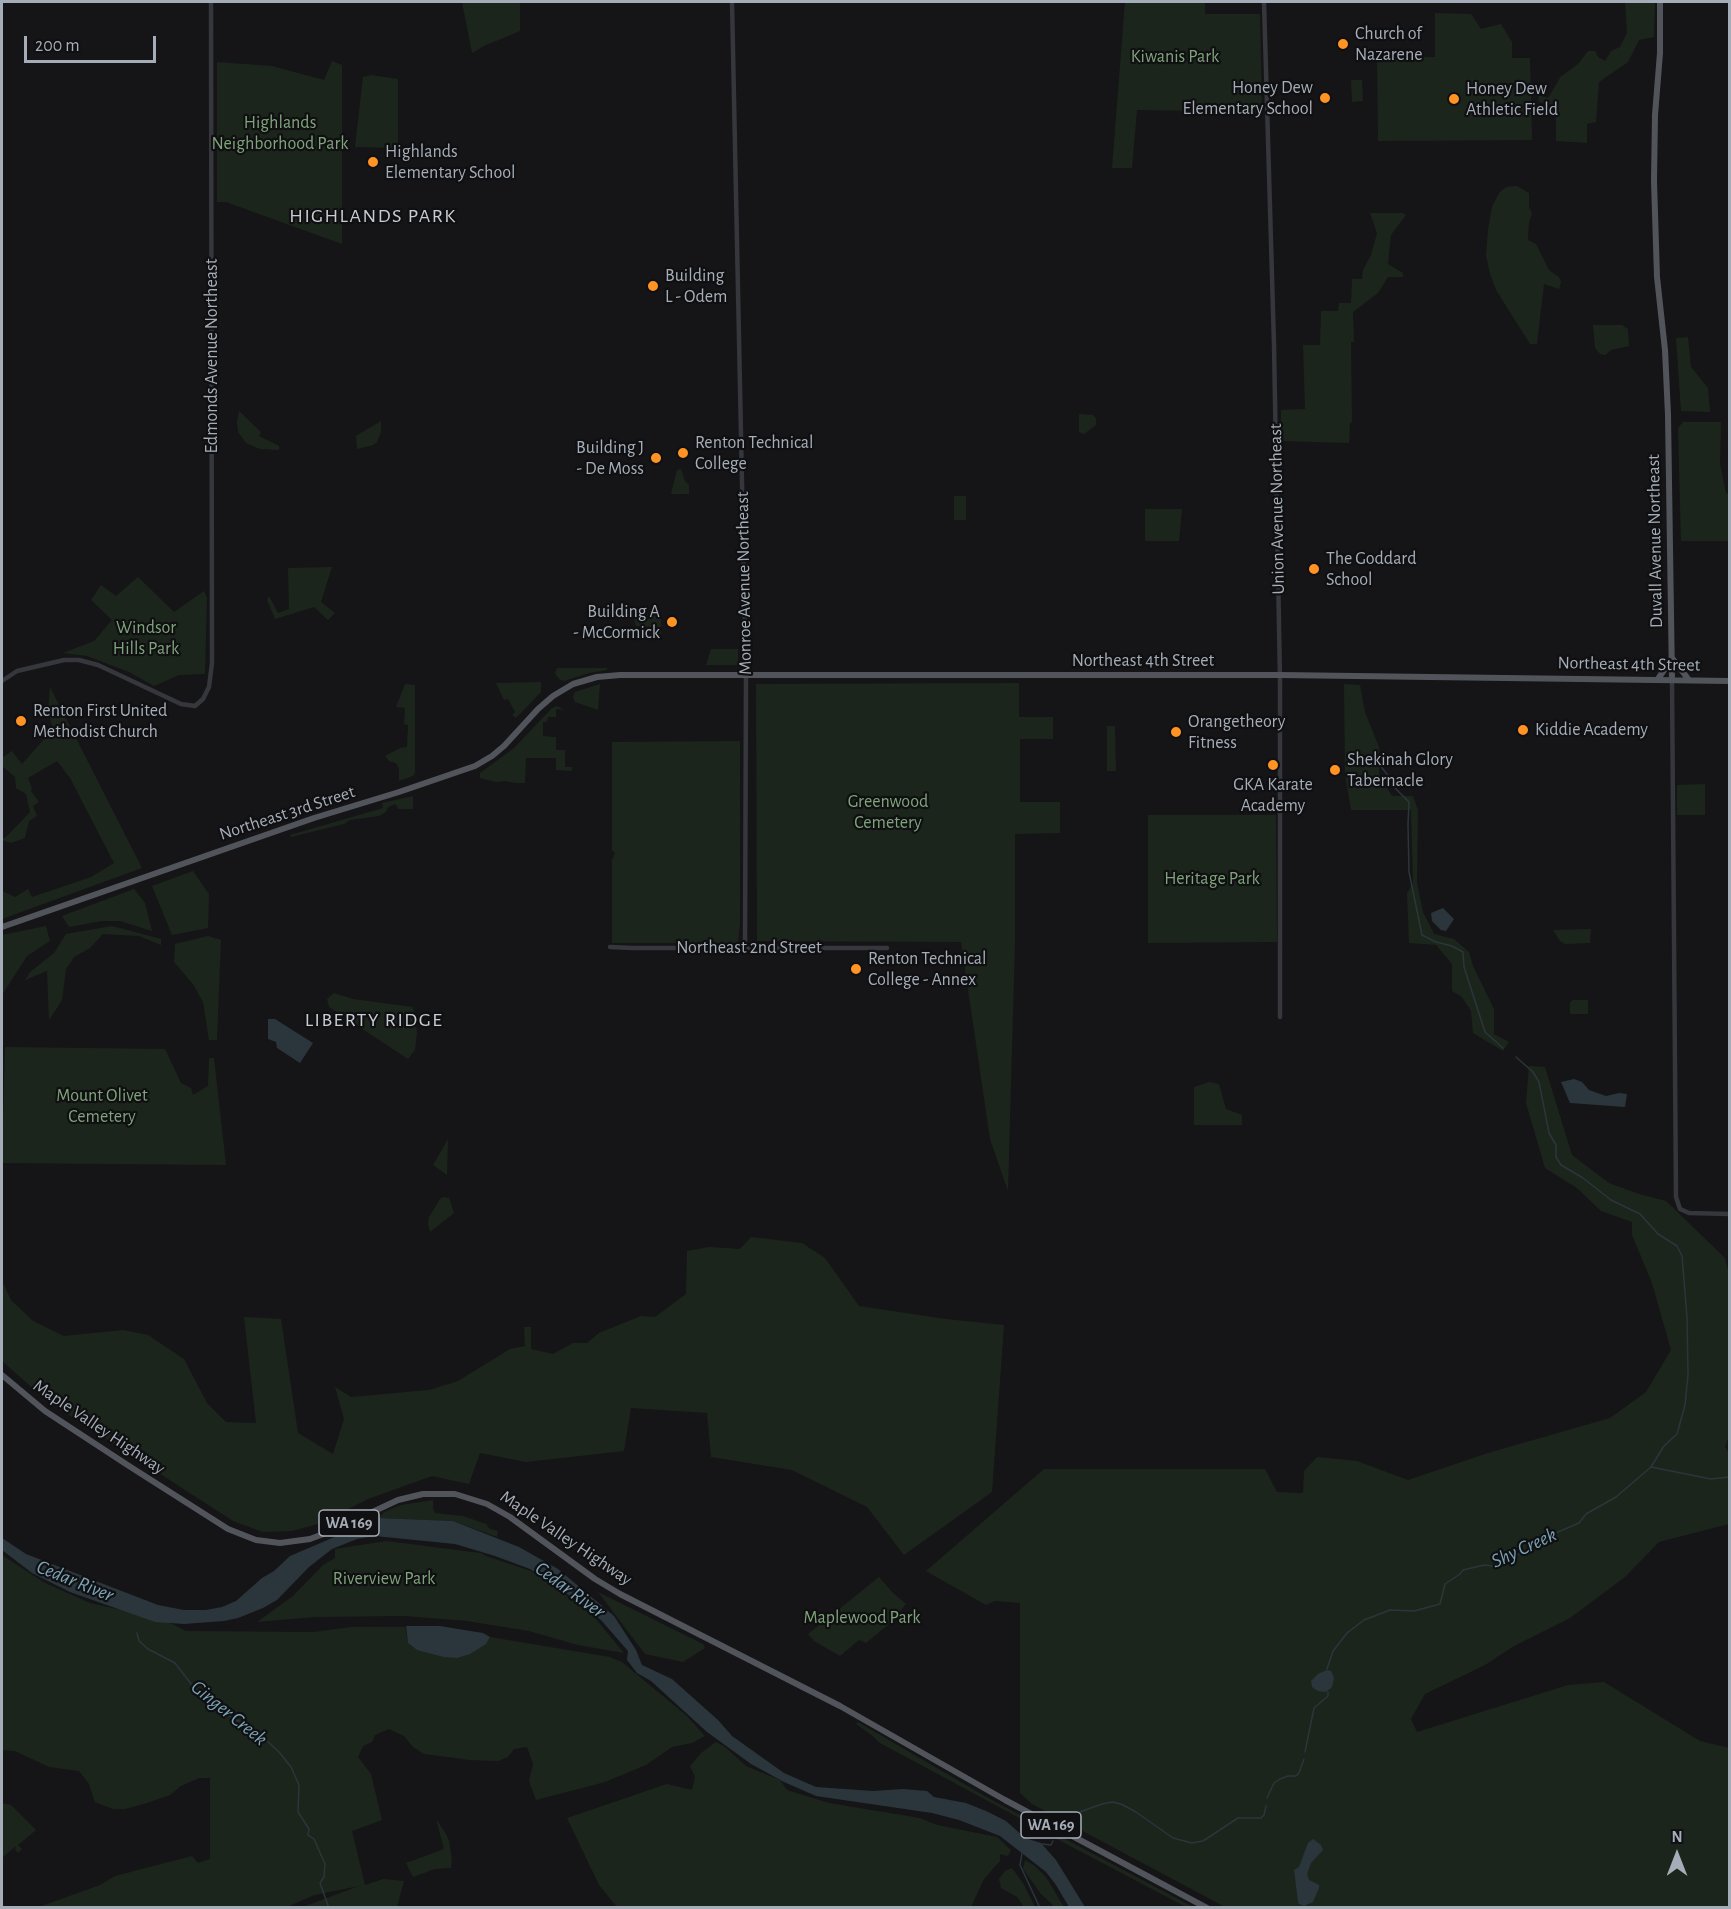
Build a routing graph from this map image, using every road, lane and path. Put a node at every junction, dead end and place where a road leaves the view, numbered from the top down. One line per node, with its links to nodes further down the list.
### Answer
1 (211, 2): 11 (street, Edmonds Avenue Northeast)
2 (732, 2): 6 (street, Monroe Avenue Northeast)
3 (1264, 2): 7 (street, Union Avenue Northeast)
4 (1660, 2): 5 (main road, Duvall Avenue Northeast)
5 (1672, 657): 8 (main road); 9 (main road, Duvall Avenue Northeast); 10 (main road)
6 (746, 675): 7 (main road, Northeast 4th Street); 13 (main road, Northeast 4th Street); 16 (street, Monroe Avenue Northeast)
7 (1280, 675): 8 (main road, Northeast 4th Street); 18 (street, Union Avenue Northeast)
8 (1658, 680): 9 (main road, Northeast 4th Street)
9 (1672, 680): 10 (main road, Northeast 4th Street); 19 (street, Duvall Avenue Northeast)
10 (1689, 680): 12 (main road, Northeast 4th Street)
11 (2, 681)
12 (1730, 681)
13 (560, 692): 14 (main road, Northeast 3rd Street)
14 (2, 927)
15 (610, 947): 16 (street, Northeast 2nd Street)
16 (745, 948): 17 (street, Northeast 2nd Street)
17 (887, 948)
18 (1280, 1017)
19 (1730, 1214)
20 (2, 1375): 21 (main road, Maple Valley Highway / WA 169)
21 (1207, 1908)

